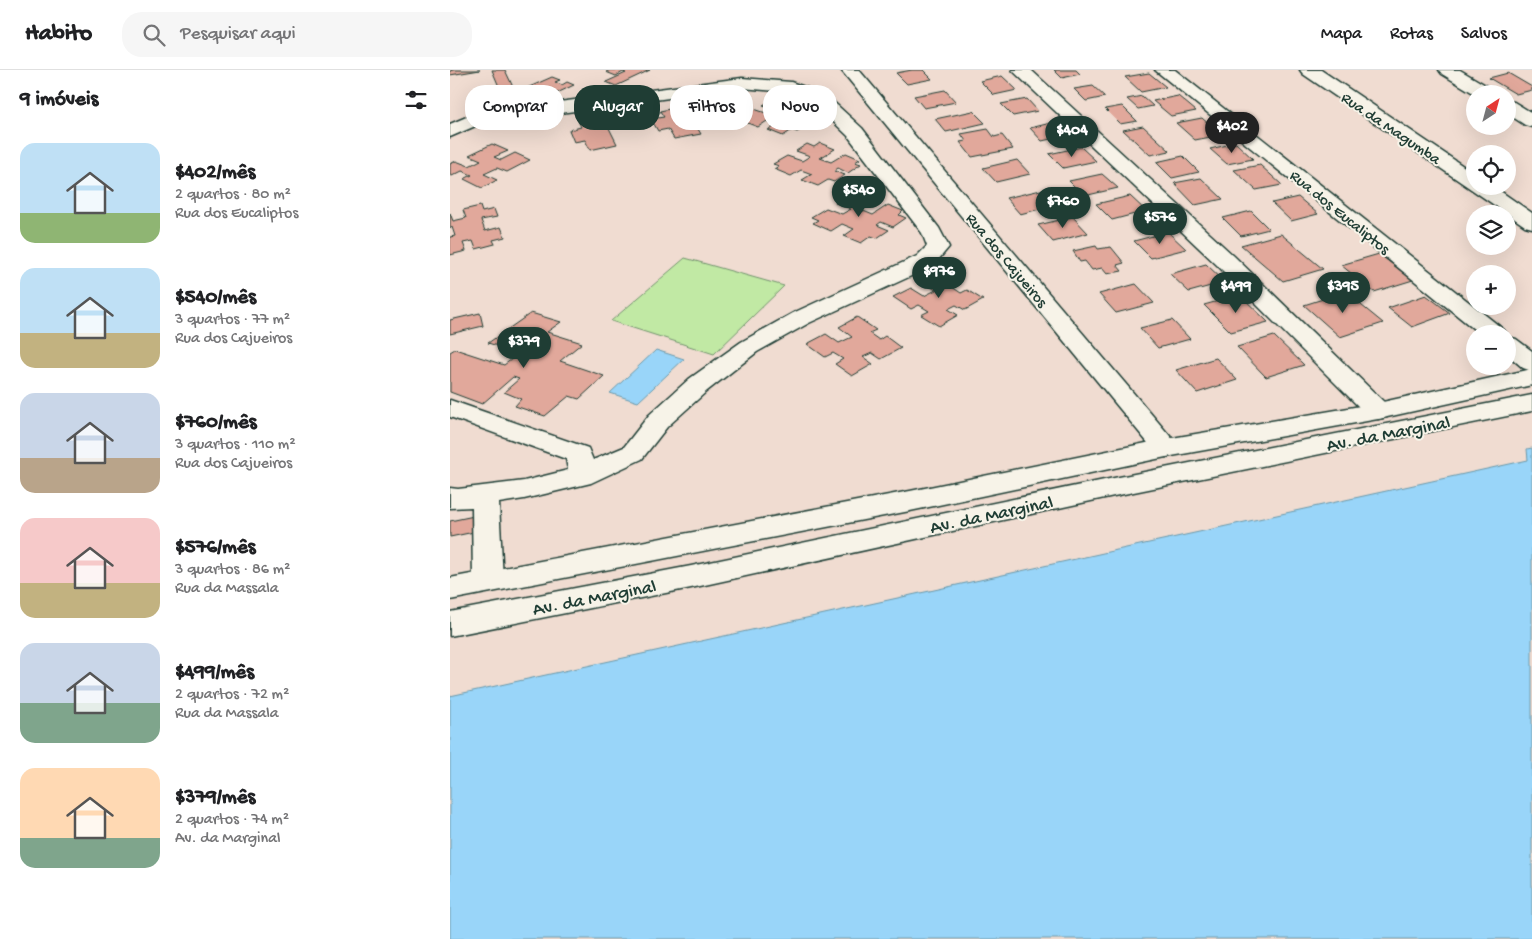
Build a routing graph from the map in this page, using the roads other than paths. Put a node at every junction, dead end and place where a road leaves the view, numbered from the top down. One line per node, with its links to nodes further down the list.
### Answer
1 (850, 70): 20 (street, Rua dos Cajueiros)
2 (1021, 70): 19 (street)
3 (1164, 70): 13 (street, Rua dos Eucaliptos)
4 (1309, 70): 10 (street, Rua da Magumba)
5 (1448, 70): 6 (street)
6 (1473, 85)
7 (1516, 111): 8 (street)
8 (1532, 121)
9 (450, 131): 21 (street)
10 (1466, 177)
11 (1492, 195): 12 (street)
12 (1532, 222)
13 (1484, 325)
14 (1516, 350): 15 (street)
15 (1532, 363)
16 (1532, 377): 19 (street, Av. da Marginal)
17 (1532, 403): 26 (street, Av. da Marginal)
18 (450, 408): 21 (street)
19 (1378, 411): 20 (street, Av. da Marginal)
20 (1166, 448): 24 (street, Av. da Marginal)
21 (582, 476): 22 (street)
22 (485, 496): 23 (street); 24 (street)
23 (450, 498)
24 (488, 581): 25 (street, Av. da Marginal)
25 (450, 589)
26 (450, 624)

